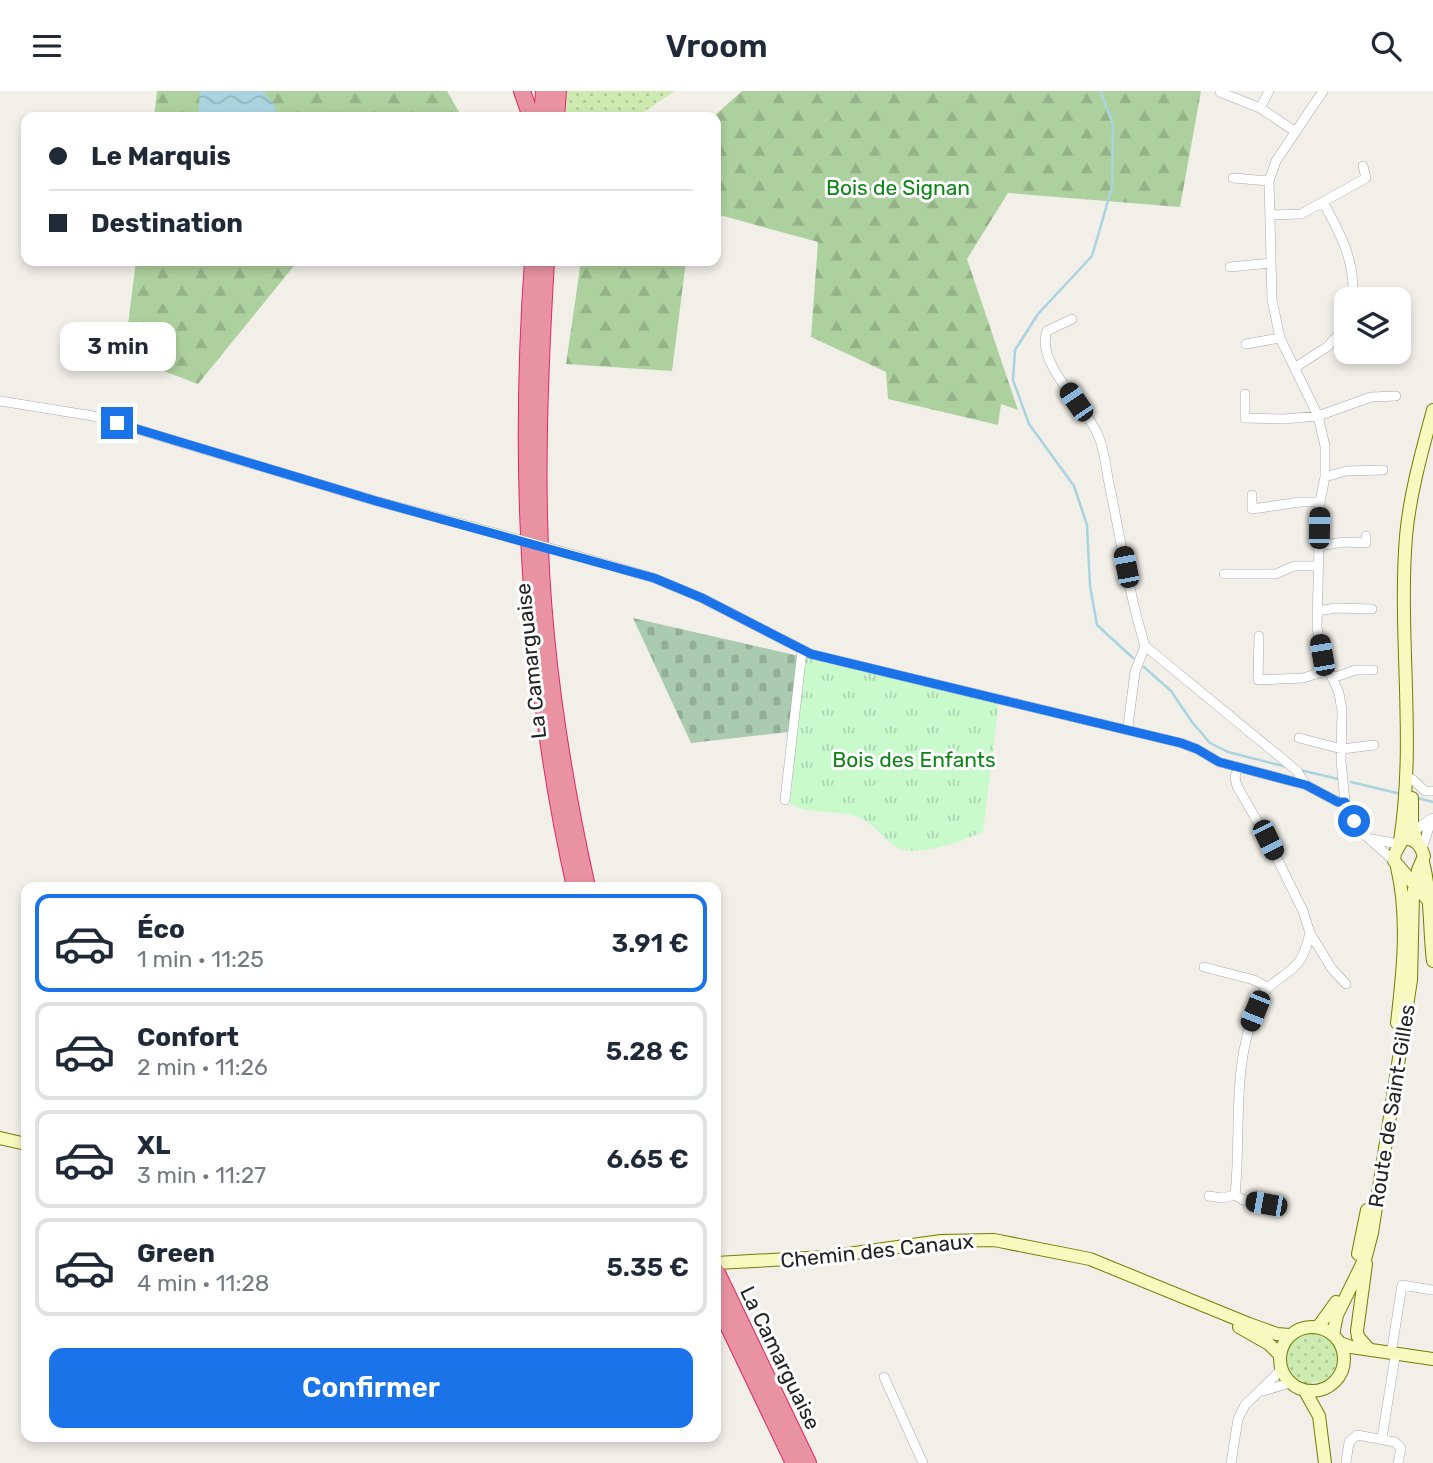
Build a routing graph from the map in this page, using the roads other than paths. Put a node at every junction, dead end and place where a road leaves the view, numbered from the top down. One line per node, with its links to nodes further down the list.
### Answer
1 (522, 91): 8 (highway)
2 (544, 91): 9 (highway)
3 (558, 91): 10 (highway)
4 (1269, 91): 7 (street)
5 (1324, 91): 11 (street)
6 (1220, 92): 7 (street)
7 (1260, 108): 11 (street)
8 (529, 112)
9 (542, 112)
10 (556, 112)
11 (1296, 132): 14 (street)
12 (1363, 166): 15 (street)
13 (1233, 178): 14 (street)
14 (1269, 181): 16 (street)
15 (1322, 202): 16 (street); 21 (street)
16 (1270, 215): 17 (street)
17 (1271, 263): 20 (street); 23 (street)
18 (531, 266): 65 (highway, La Camarguaise)
19 (547, 266): 33 (highway, La Camarguaise)
20 (1230, 267)
21 (1354, 287)
22 (1072, 319): 46 (street)
23 (1280, 338): 25 (street); 27 (street)
24 (1334, 339): 27 (street)
25 (1246, 344)
26 (545, 353): 33 (highway)
27 (1294, 368): 32 (street)
28 (1245, 394): 32 (street)
29 (1396, 396): 32 (street)
30 (0, 401): 47 (street, bridge)
31 (1433, 410): 62 (main road)
32 (1318, 416): 36 (street)
33 (538, 425): 66 (highway, La Camarguaise)
34 (1433, 425): 55 (main road, Route de Saint-Gilles)
35 (1383, 470): 36 (street)
36 (1325, 477): 38 (street)
37 (1252, 495): 38 (street)
38 (1320, 502): 40 (street)
39 (1366, 536): 40 (street)
40 (1319, 547): 41 (street)
41 (1318, 566): 42 (street); 44 (street)
42 (1224, 575)
43 (1373, 609): 44 (street)
44 (1318, 611): 49 (street)
45 (1259, 636): 49 (street)
46 (1145, 646): 50 (street); 56 (street)
47 (802, 651): 50 (street); 58 (street)
48 (1373, 670): 49 (street)
49 (1331, 674): 53 (street)
50 (1129, 730): 54 (street)
51 (1299, 737): 53 (street)
52 (1374, 745): 53 (street)
53 (1342, 748): 59 (street)
54 (1237, 768): 56 (street); 70 (street)
55 (1412, 779): 57 (street); 63 (main road, Route de Saint-Gilles)
56 (1306, 785): 59 (street)
57 (1433, 791)
58 (785, 800)
59 (1345, 802): 61 (street)
60 (1433, 817): 63 (street); 63 (street)
61 (1367, 837): 62 (street); 64 (street)
62 (1400, 841): 63 (main road); 64 (main road)
63 (1419, 851): 64 (main road); 67 (main road, Route de Saint-Gilles); 68 (main road)
64 (1397, 866): 67 (main road); 87 (main road, Route de Saint-Gilles)
65 (574, 882)
66 (586, 882)
67 (1415, 883): 68 (main road); 71 (main road, Route de Saint-Gilles)
68 (1427, 899): 69 (main road)
69 (1431, 929): 71 (street); 72 (main road)
70 (1310, 933): 74 (street); 75 (street)
71 (1412, 939): 81 (main road, Route de Saint-Gilles)
72 (1433, 961)
73 (1204, 967): 75 (street)
74 (1346, 984)
75 (1267, 987): 78 (street)
76 (0, 1138): 77 (main road)
77 (21, 1143)
78 (1235, 1195): 79 (street); 80 (street)
79 (1209, 1196)
80 (1266, 1204)
81 (1366, 1256): 89 (main road, Route de Saint-Gilles); 90 (main road)
82 (721, 1263): 85 (main road, Chemin des Canaux)
83 (721, 1281): 103 (highway, La Camarguaise)
84 (1432, 1290): 91 (street)
85 (1197, 1303): 88 (main road, Chemin des Canaux); 92 (main road, Chemin des Canaux)
86 (721, 1310): 102 (highway, La Camarguaise)
87 (1318, 1327): 88 (main road); 89 (main road)
88 (1289, 1335): 92 (main road)
89 (1337, 1339): 90 (main road); 94 (main road)
90 (1372, 1350): 91 (main road); 94 (main road)
91 (1393, 1350): 93 (main road); 101 (street)
92 (1279, 1354): 95 (main road)
93 (1433, 1359)
94 (1343, 1367): 98 (main road)
95 (1281, 1370): 97 (main road); 100 (street)
96 (884, 1377): 104 (street)
97 (1290, 1383): 99 (main road); 100 (street)
98 (1325, 1389): 99 (main road); 107 (main road)
99 (1305, 1391): 106 (main road)
100 (1255, 1394): 105 (street)
101 (1382, 1438): 108 (street); 109 (street)
102 (794, 1463)
103 (808, 1463)
104 (923, 1463)
105 (1231, 1463)
106 (1325, 1463)
107 (1333, 1463)
108 (1346, 1463)
109 (1398, 1463)

